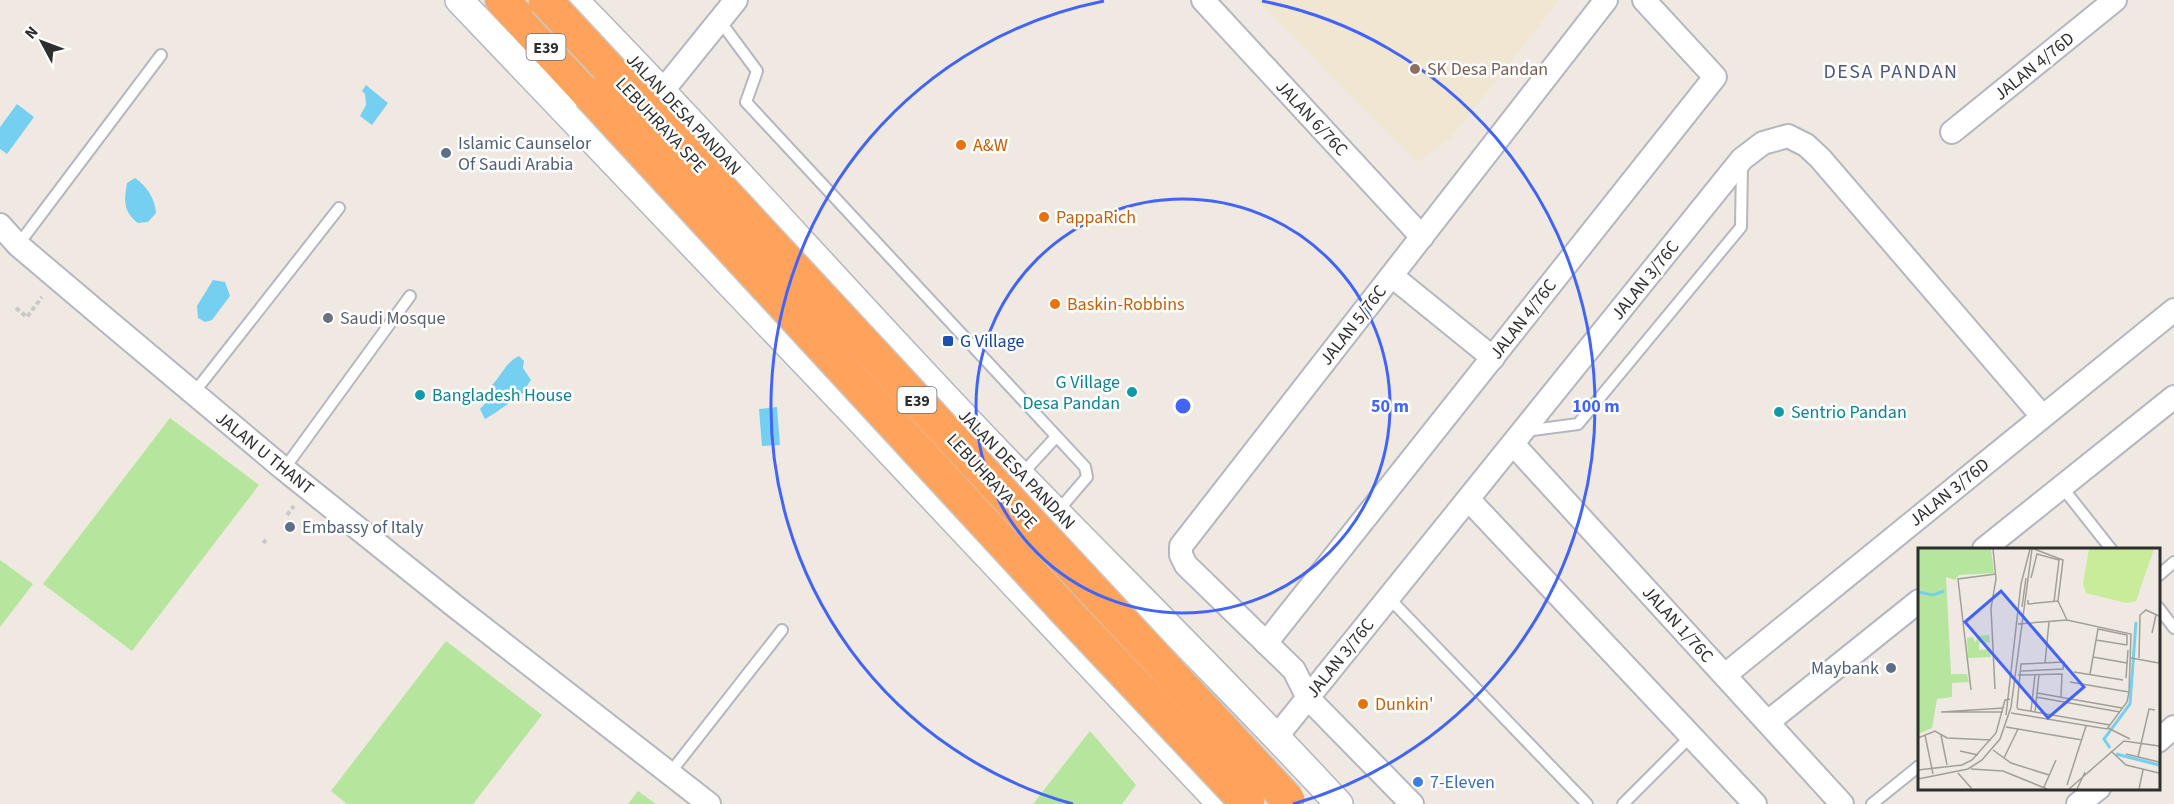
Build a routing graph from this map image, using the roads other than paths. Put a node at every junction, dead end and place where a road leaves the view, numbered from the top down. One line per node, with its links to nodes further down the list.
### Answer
1 (459, 0): 12 (street)
2 (502, 0): 60 (highway, LEBUHRAYA SPE / E39, bridge)
3 (530, 0): 15 (street, JALAN DESA PANDAN)
4 (545, 0): 62 (highway, LEBUHRAYA SPE / E39, bridge)
5 (574, 0): 14 (street, JALAN DESA PANDAN)
6 (736, 0): 11 (street)
7 (1203, 0): 21 (street, JALAN 6/76C)
8 (1606, 0): 21 (street, JALAN 5/76C)
9 (1644, 0): 27 (street, JALAN 4/76C)
10 (2115, 0): 16 (street, JALAN 4/76D)
11 (720, 21): 14 (street); 31 (lane)
12 (499, 42): 17 (street); 24 (street)
13 (160, 55): 22 (lane)
14 (664, 91): 15 (street); 34 (street, JALAN DESA PANDAN)
15 (641, 116): 17 (street); 61 (street, JALAN DESA PANDAN)
16 (1952, 132)
17 (622, 135): 24 (street)
18 (1742, 159): 30 (street, JALAN 3/76C); 32 (street, JALAN 3/76C); 32 (lane)
19 (339, 208): 28 (lane)
20 (0, 225): 22 (street, JALAN U THANT)
21 (1422, 237): 23 (street, JALAN 5/76C)
22 (18, 244): 28 (street, JALAN U THANT)
23 (1392, 276): 27 (street); 47 (street, JALAN 5/76C)
24 (731, 285): 59 (street)
25 (411, 296): 33 (lane)
26 (2174, 310): 30 (street, JALAN 3/76D)
27 (1493, 358): 47 (street, JALAN 4/76C)
28 (193, 394): 33 (street, JALAN U THANT)
29 (2174, 397): 35 (street)
30 (2042, 416): 48 (street, JALAN 3/76D)
31 (1055, 438): 34 (lane); 37 (lane)
32 (1520, 438): 36 (street, JALAN 3/76C); 48 (street, JALAN 1/76C)
33 (284, 469): 56 (street, JALAN U THANT)
34 (1021, 476): 37 (street, JALAN DESA PANDAN)
35 (2062, 487): 38 (street); 39 (lane)
36 (1469, 500): 42 (street, JALAN 3/76C); 53 (street)
37 (1057, 512): 52 (street, JALAN DESA PANDAN)
38 (1985, 548)
39 (2110, 548)
40 (2174, 562): 41 (lane)
41 (2159, 574)
42 (1389, 598): 49 (street, JALAN 3/76C); 65 (lane)
43 (1918, 602): 50 (street)
44 (2159, 609): 45 (lane)
45 (2174, 628)
46 (782, 630): 56 (lane)
47 (1266, 644): 49 (street)
48 (1725, 675): 50 (street, JALAN 1/76C)
49 (1308, 698): 52 (street, JALAN 3/76C); 64 (street)
50 (1768, 722): 68 (street, JALAN 1/76C)
51 (2174, 728): 54 (street)
52 (1276, 736): 63 (street, JALAN DESA PANDAN)
53 (1691, 736): 66 (lane); 67 (street)
54 (2159, 739)
55 (1918, 767): 69 (lane)
56 (670, 774): 58 (street, JALAN U THANT)
57 (2098, 789): 70 (street)
58 (709, 804)
59 (1221, 804)
60 (1248, 804)
61 (1275, 804)
62 (1291, 804)
63 (1339, 804)
64 (1412, 804)
65 (1587, 804)
66 (1623, 804)
67 (1755, 804)
68 (1842, 804)
69 (1872, 804)
70 (2078, 804)

